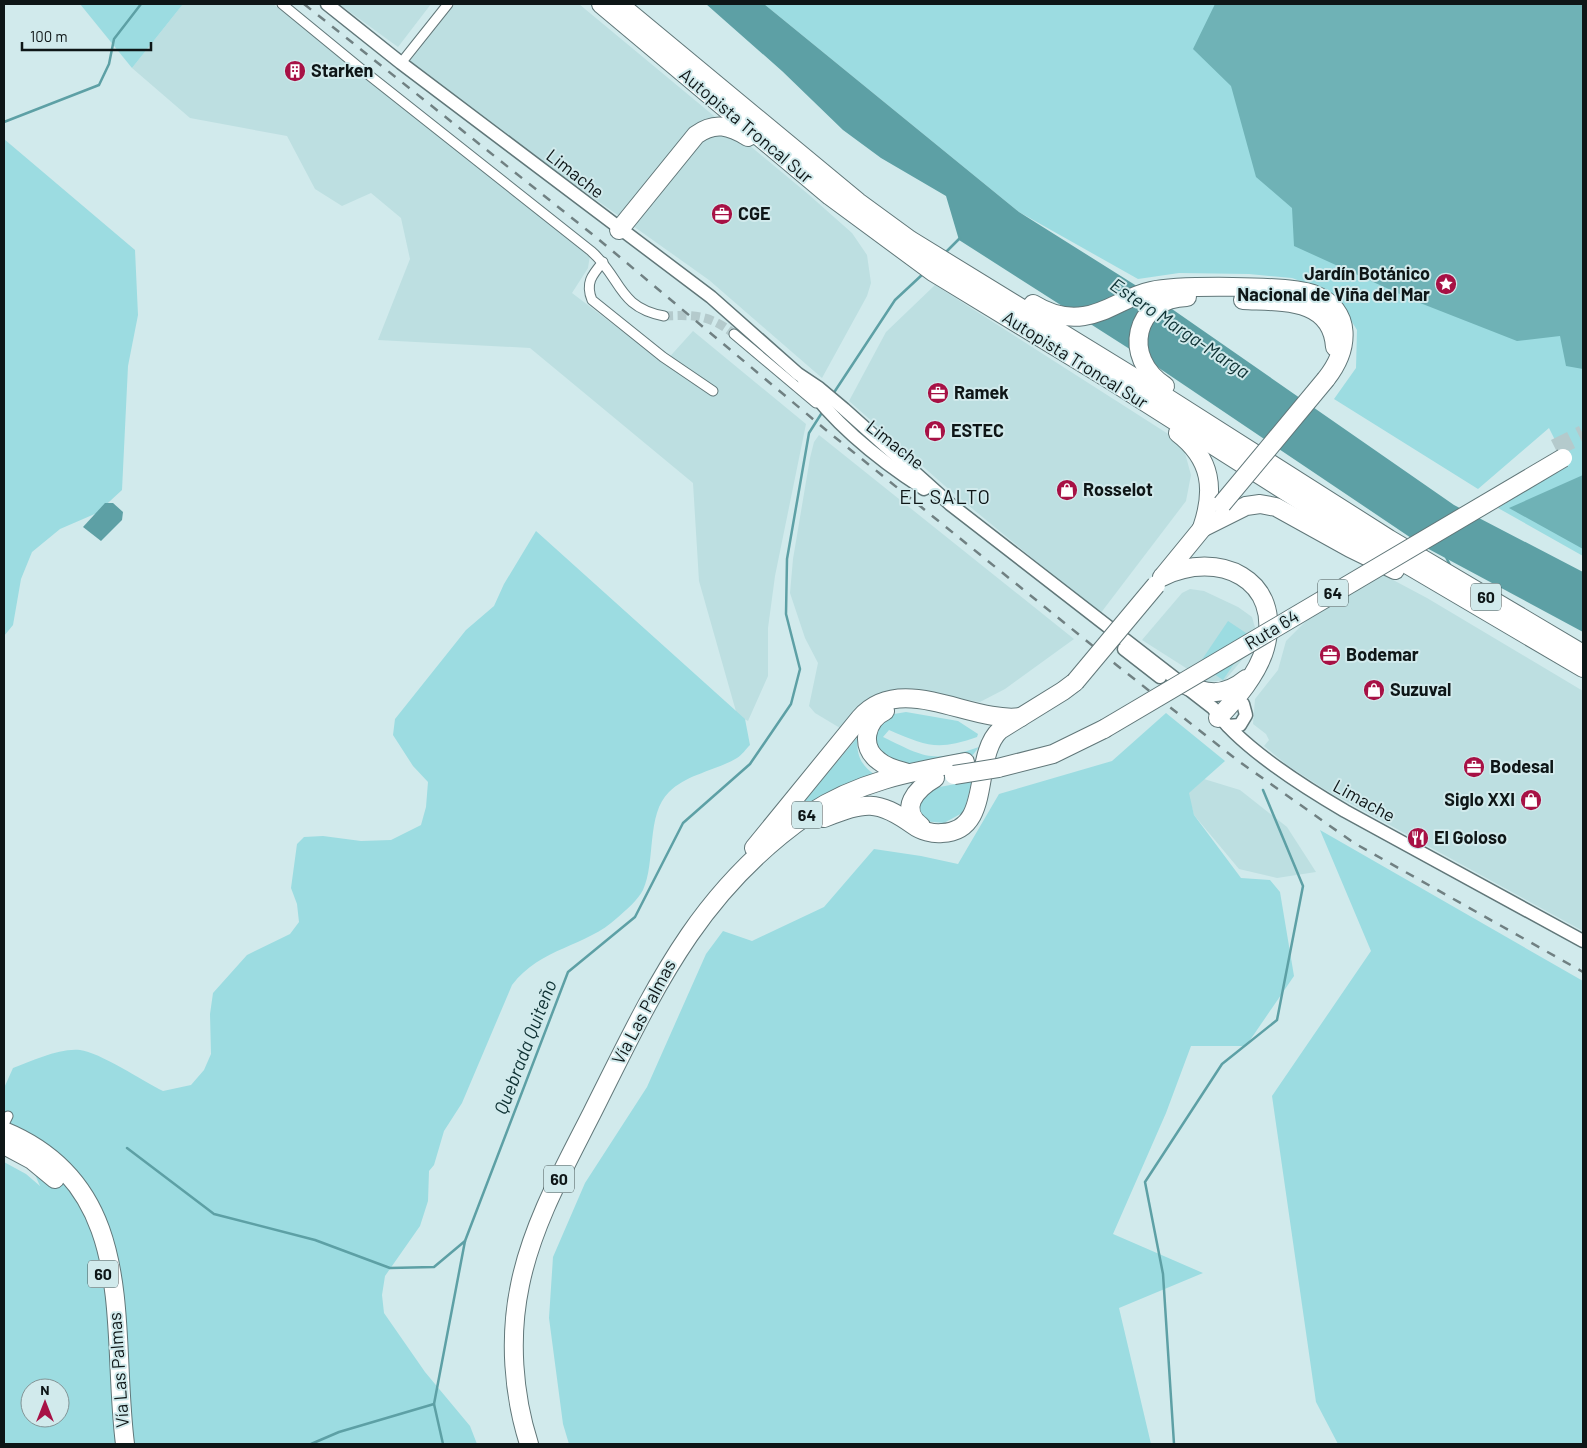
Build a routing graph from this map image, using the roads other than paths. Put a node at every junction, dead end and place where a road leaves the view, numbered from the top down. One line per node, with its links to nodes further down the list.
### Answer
1 (282, 4): 10 (street)
2 (327, 4): 6 (main road, Limache)
3 (448, 4): 6 (street)
4 (601, 4): 7 (highway, Autopista Troncal Sur)
5 (619, 4): 9 (highway, Autopista Troncal Sur)
6 (401, 63): 8 (main road, Limache)
7 (773, 149): 8 (highway); 9 (highway, Autopista Troncal Sur)
8 (619, 230): 16 (main road, Limache)
9 (910, 242): 11 (highway, Autopista Troncal Sur); 11 (highway)
10 (603, 262): 12 (street); 15 (street)
11 (943, 263): 14 (highway); 18 (highway, Autopista Troncal Sur); 19 (highway); 22 (highway, Autopista Troncal Sur)
12 (664, 316)
13 (734, 334): 16 (street, Limache)
14 (1329, 374): 18 (highway); 19 (highway, bridge)
15 (713, 391)
16 (819, 399): 21 (main road, Limache)
17 (1559, 453): 31 (highway, Ruta 64 / 64)
18 (1351, 516): 23 (highway, Autopista Troncal Sur / 60)
19 (1202, 528): 20 (highway); 22 (highway)
20 (1159, 581): 25 (highway); 29 (highway, bridge)
21 (1055, 588): 26 (main road, Limache); 30 (main road, Limache)
22 (1479, 608): 24 (highway, Autopista Troncal Sur / 60)
23 (1583, 654)
24 (1583, 668)
25 (1250, 676): 27 (highway); 28 (highway)
26 (1180, 682): 27 (highway); 30 (main road, Limache)
27 (1217, 692): 28 (main road)
28 (1236, 699): 30 (highway)
29 (1021, 717): 31 (highway); 37 (highway)
30 (1223, 722): 38 (main road, Limache)
31 (997, 749): 32 (highway, Vía Las Palmas / 64, bridge); 33 (highway); 36 (highway)
32 (959, 769): 33 (highway, Vía Las Palmas / 64); 34 (highway, Vía Las Palmas / 64)
33 (908, 773): 37 (highway, Vía Las Palmas / 64)
34 (935, 778): 35 (highway, Vía Las Palmas / 64); 36 (highway)
35 (824, 818): 36 (highway); 44 (highway, Vía Las Palmas / 60)
36 (927, 831)
37 (725, 888): 43 (highway, Vía Las Palmas / 60)
38 (1583, 941)
39 (5, 1124): 42 (highway, Vía Las Palmas / 60)
40 (4, 1145): 41 (highway, Vía Las Palmas / 60)
41 (114, 1444)
42 (125, 1444)
43 (529, 1444)
44 (541, 1444)

